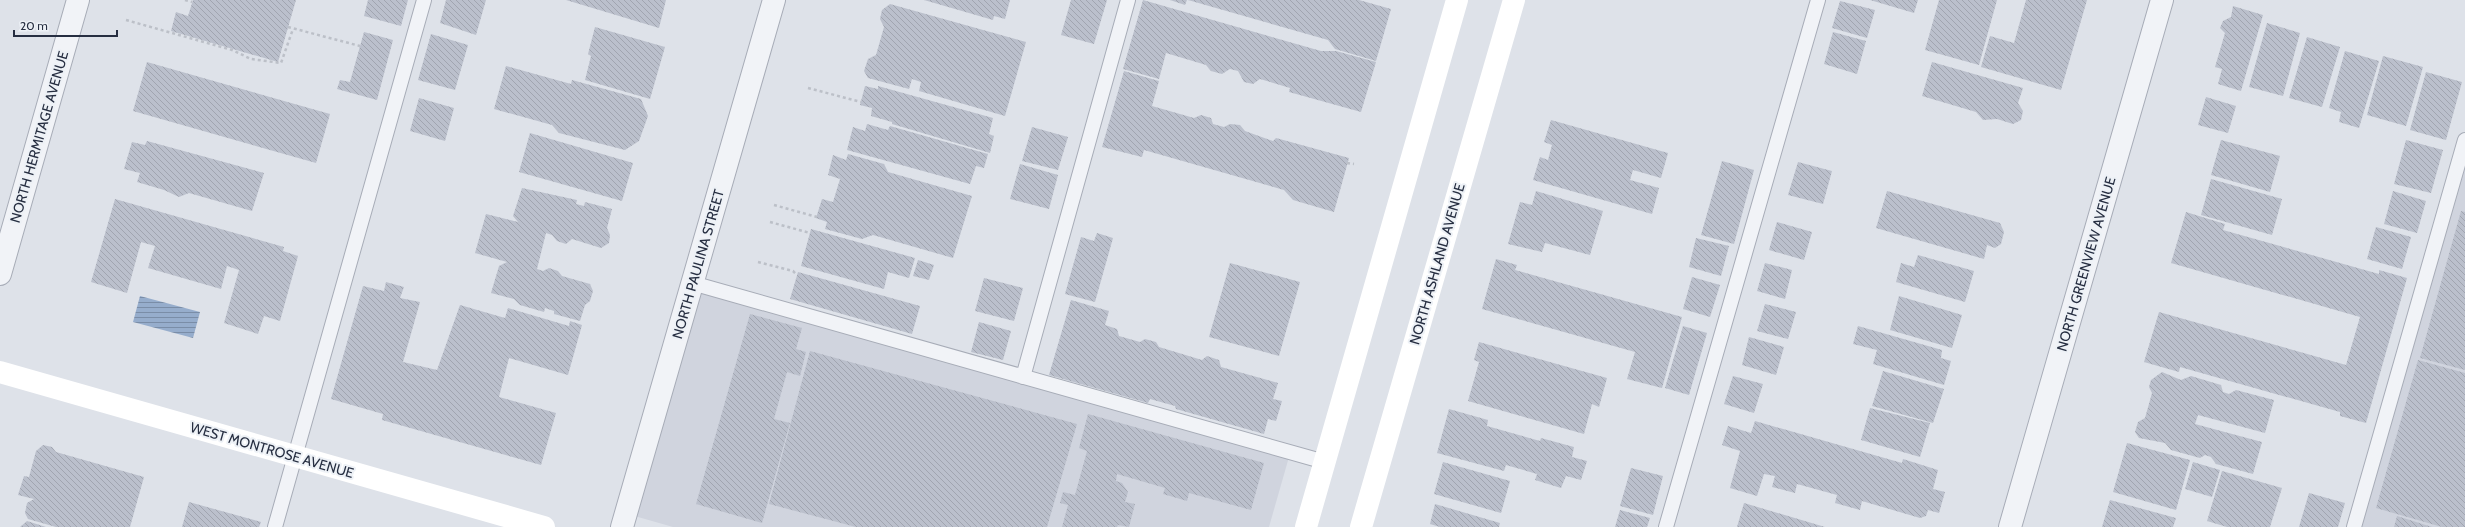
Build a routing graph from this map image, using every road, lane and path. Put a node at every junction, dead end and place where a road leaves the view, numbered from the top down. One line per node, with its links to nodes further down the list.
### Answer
1 (78, 0): 25 (street, NORTH HERMITAGE AVENUE)
2 (185, 0): 10 (path)
3 (424, 0): 30 (lane)
4 (774, 0): 27 (street, NORTH PAULINA STREET)
5 (1128, 0): 29 (lane)
6 (1457, 0): 31 (main road)
7 (1514, 0): 36 (main road, NORTH ASHLAND AVENUE)
8 (1818, 0): 37 (lane)
9 (2162, 0): 38 (street, NORTH GREENVIEW AVENUE)
10 (192, 2)
11 (126, 20): 13 (path)
12 (288, 27): 13 (path)
13 (293, 29): 14 (path)
14 (360, 46)
15 (808, 88): 16 (path)
16 (861, 102)
17 (2465, 140): 39 (lane)
18 (1347, 163): 19 (path)
19 (1354, 164)
20 (774, 205): 21 (path)
21 (816, 217)
22 (770, 222): 23 (path)
23 (810, 233)
24 (758, 262): 26 (path)
25 (0, 274)
26 (797, 275)
27 (692, 283): 29 (lane); 34 (street, NORTH PAULINA STREET)
28 (0, 372): 30 (main road, WEST MONTROSE AVENUE)
29 (1023, 377): 31 (lane)
30 (296, 457): 32 (lane); 33 (main road, WEST MONTROSE AVENUE)
31 (1325, 462): 35 (main road)
32 (275, 527)
33 (544, 527)
34 (622, 527)
35 (1306, 527)
36 (1361, 527)
37 (1666, 527)
38 (2010, 527)
39 (2354, 527)

